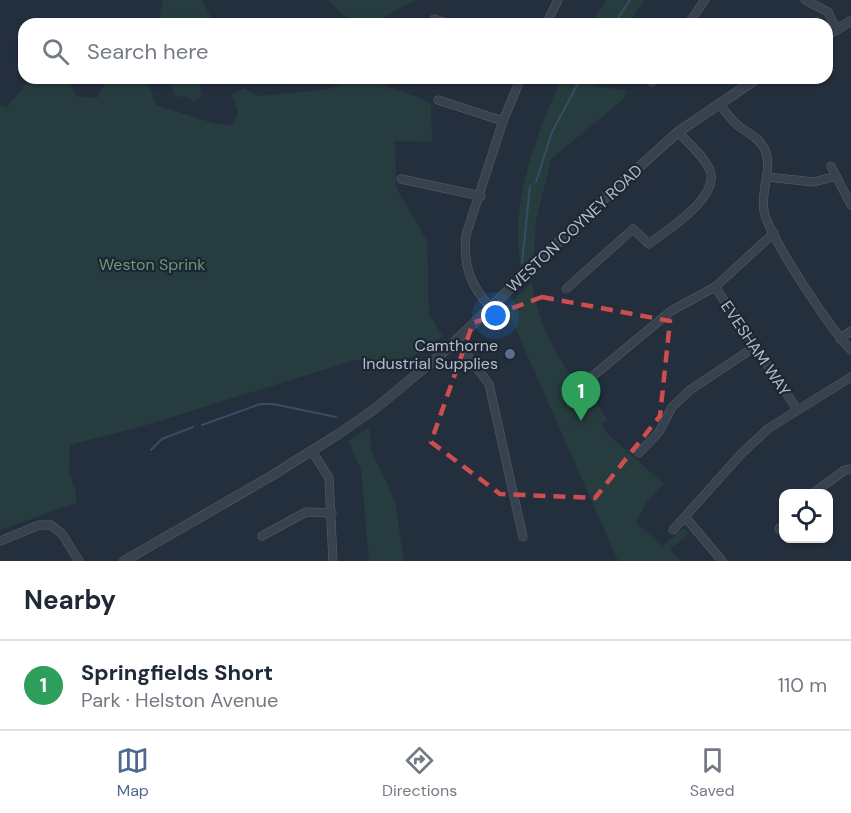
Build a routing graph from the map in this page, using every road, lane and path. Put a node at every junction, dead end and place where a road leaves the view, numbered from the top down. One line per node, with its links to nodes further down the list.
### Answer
1 (558, 0): 4 (street)
2 (705, 0): 5 (street)
3 (805, 0): 6 (street)
4 (549, 18)
5 (692, 18)
6 (831, 18)
7 (851, 21): 9 (street)
8 (833, 23): 9 (street)
9 (836, 29): 10 (street)
10 (833, 31)
11 (518, 84): 15 (street)
12 (749, 84): 14 (street, WESTON COYNEY ROAD)
13 (438, 100): 15 (street)
14 (719, 103): 16 (street, WESTON COYNEY ROAD); 19 (street)
15 (503, 121): 21 (street)
16 (678, 132): 25 (street); 26 (street, WESTON COYNEY ROAD)
17 (831, 166): 18 (street)
18 (836, 176): 19 (street); 22 (street)
19 (767, 177): 23 (street)
20 (401, 179): 21 (street)
21 (481, 196): 26 (street)
22 (851, 205)
23 (774, 233): 24 (street); 28 (street)
24 (715, 287): 30 (street, EVESHAM WAY); 32 (street)
25 (566, 289)
26 (490, 307): 29 (street, WESTON COYNEY ROAD)
27 (851, 331): 28 (street)
28 (840, 339): 31 (street)
29 (456, 340): 35 (street, WESTON COYNEY ROAD); 43 (street)
30 (753, 348): 34 (street, EVESHAM WAY); 36 (street)
31 (851, 350)
32 (594, 375)
33 (851, 377): 34 (street)
34 (797, 409): 40 (street)
35 (312, 451): 39 (street); 46 (street, WESTON COYNEY ROAD)
36 (639, 453)
37 (851, 469): 38 (street)
38 (819, 489)
39 (332, 513): 42 (street); 47 (street)
40 (686, 518): 41 (street); 48 (street)
41 (673, 530)
42 (262, 536)
43 (523, 537)
44 (0, 541): 45 (street)
45 (79, 561)
46 (124, 561)
47 (333, 561)
48 (722, 561)

